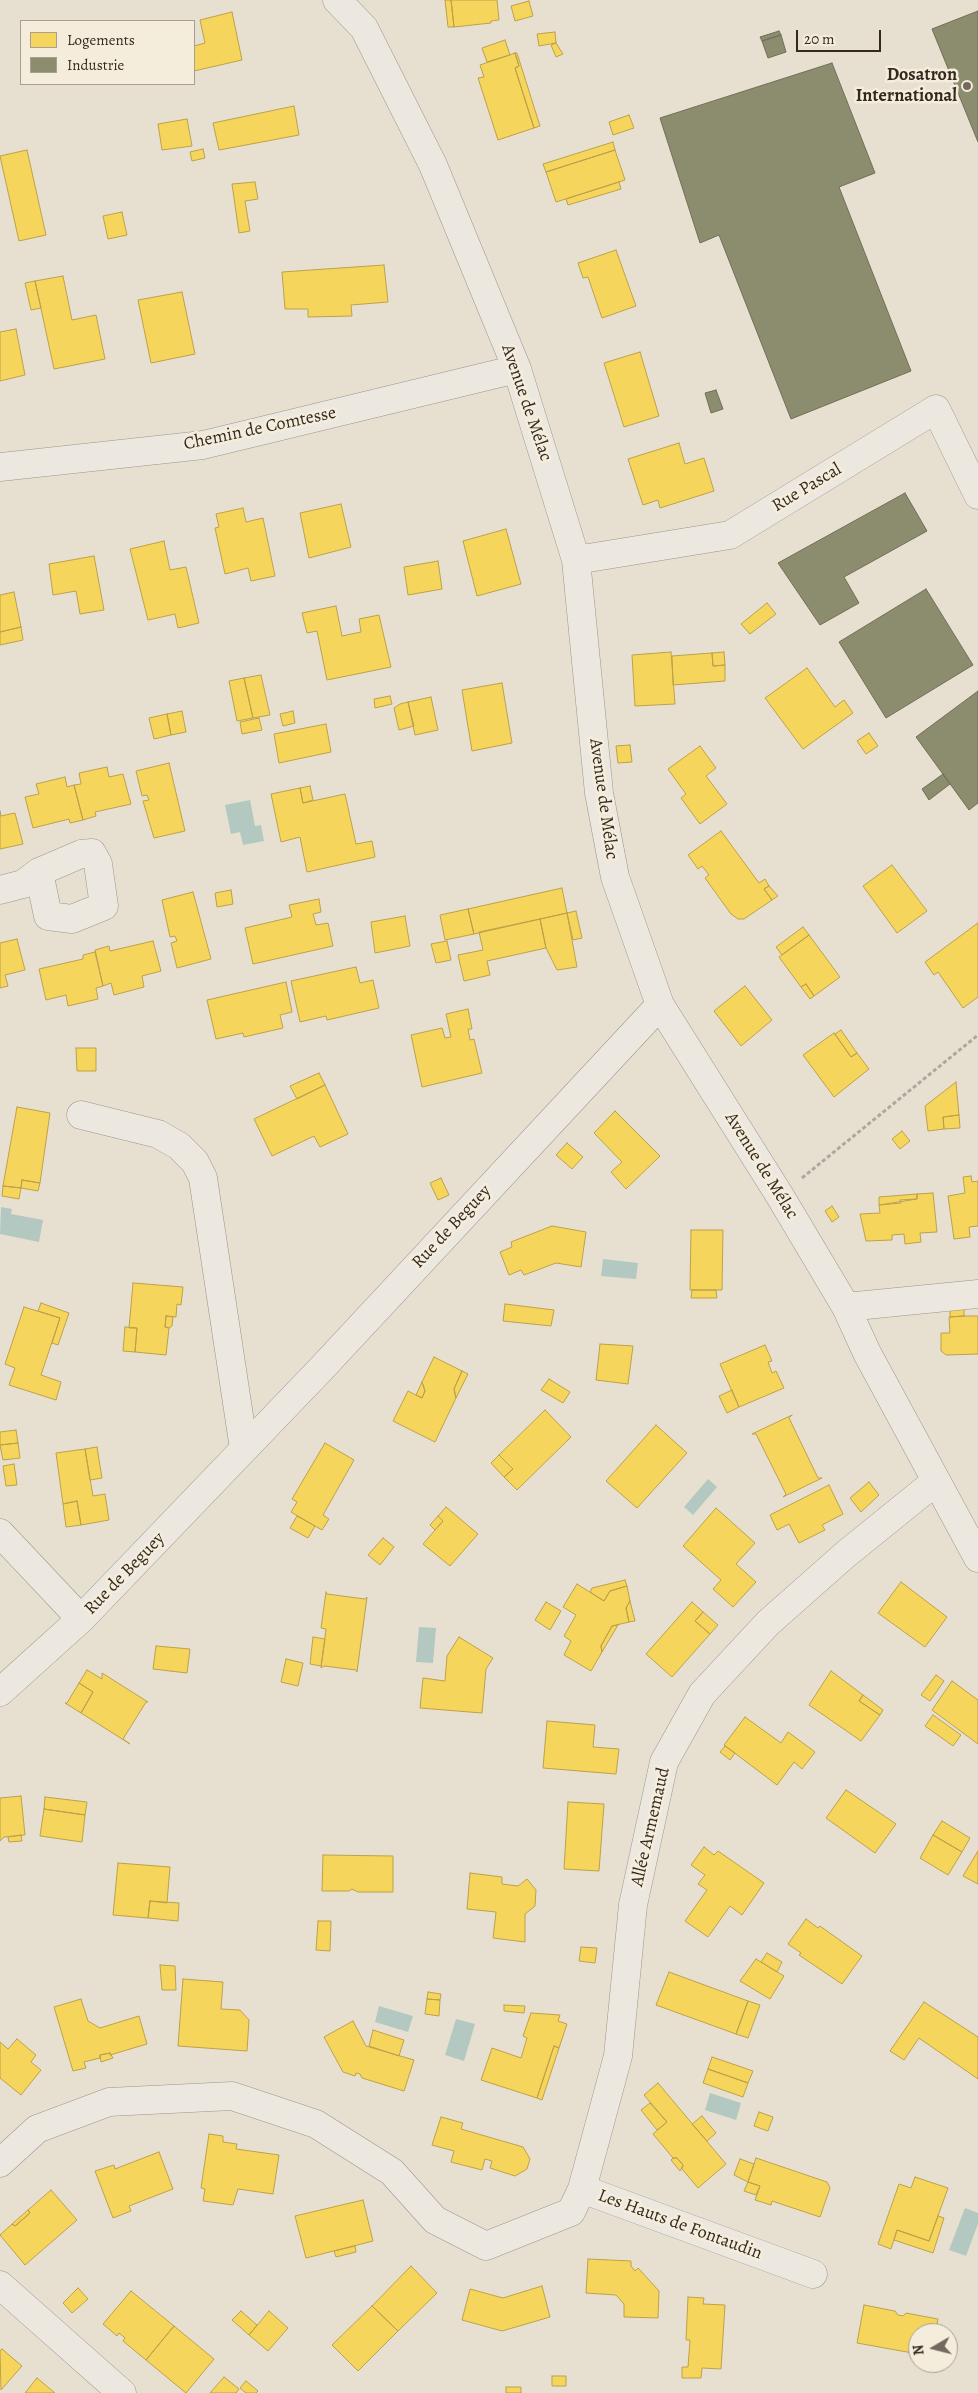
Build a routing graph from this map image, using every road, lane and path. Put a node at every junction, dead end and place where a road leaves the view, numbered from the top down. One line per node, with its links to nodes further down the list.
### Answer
1 (337, 0): 2 (street, Avenue de Mélac)
2 (517, 369): 3 (street, Chemin de Comtesse); 5 (street, Avenue de Mélac)
3 (0, 466)
4 (978, 495): 5 (street, Rue Pascal)
5 (576, 560): 8 (street, Avenue de Mélac)
6 (39, 872): 7 (street)
7 (0, 890)
8 (660, 1004): 11 (street, Avenue de Mélac); 14 (street, Rue de Beguey)
9 (978, 1035): 11 (path)
10 (81, 1115): 14 (street)
11 (780, 1196): 13 (street, Avenue de Mélac)
12 (978, 1294): 13 (street)
13 (846, 1307): 15 (street, Avenue de Mélac)
14 (244, 1449): 18 (street, Rue de Beguey)
15 (935, 1482): 17 (street, Avenue de Mélac); 21 (street, Allée Armemaud)
16 (0, 1533): 18 (street)
17 (978, 1558)
18 (81, 1619): 19 (street, Rue de Beguey)
19 (0, 1692)
20 (0, 2163): 21 (street, Les Hauts de Fontaudin)
21 (582, 2189): 22 (street, Les Hauts de Fontaudin)
22 (813, 2274)
23 (0, 2285): 24 (street)
24 (122, 2393)

